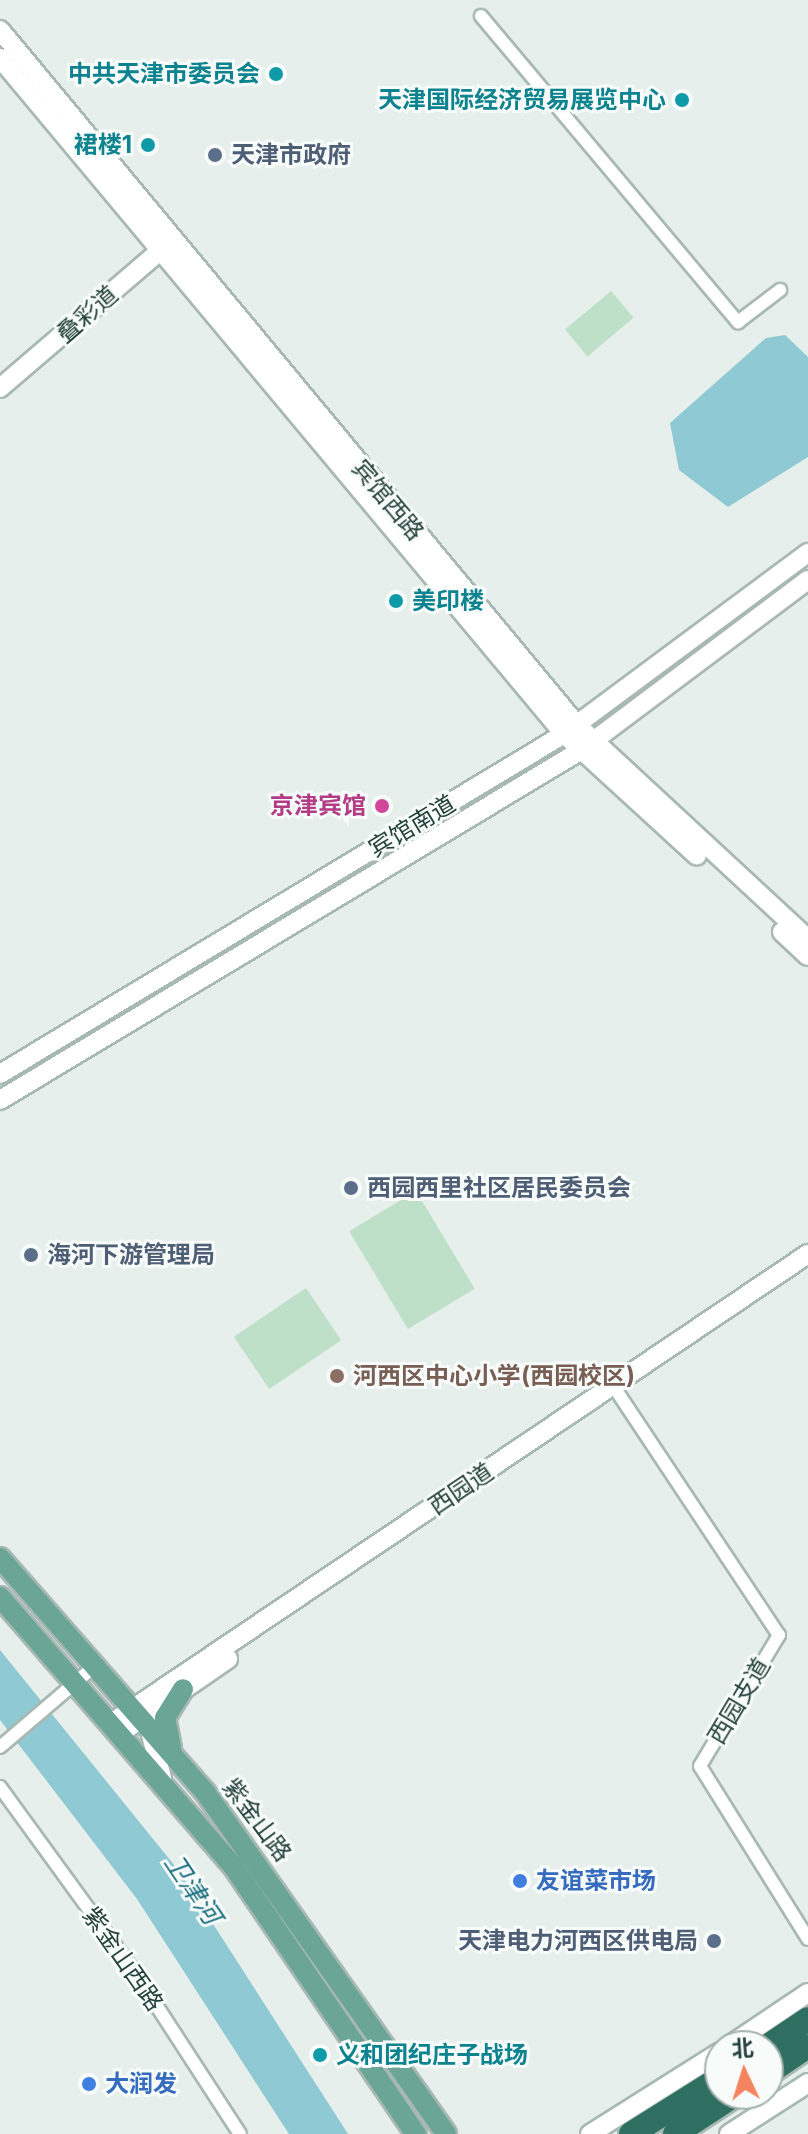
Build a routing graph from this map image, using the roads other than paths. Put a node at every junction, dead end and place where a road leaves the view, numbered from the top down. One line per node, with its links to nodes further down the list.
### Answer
1 (481, 16): 5 (street)
2 (0, 30): 4 (main road, 宾馆西路)
3 (0, 58): 4 (main road, 宾馆西路)
4 (167, 245): 6 (main road, 叠彩道); 9 (main road, 宾馆西路)
5 (780, 290)
6 (0, 388)
7 (808, 553): 9 (main road, 宾馆南道)
8 (808, 580): 10 (main road, 宾馆南道)
9 (571, 730): 10 (main road, 宾馆西路); 13 (main road, 宾馆南道)
10 (586, 746): 11 (main road, 宾馆西路); 12 (main road, 宾馆西路); 14 (main road, 宾馆南道)
11 (808, 939)
12 (808, 956)
13 (0, 1074)
14 (0, 1100)
15 (808, 1254): 17 (main road, 西园道)
16 (808, 1268): 17 (main road, 西园道)
17 (617, 1391): 22 (main road, 西园道); 29 (street, 西园支道)
18 (0, 1558): 20 (main road, 紫金山路)
19 (0, 1597): 21 (main road, 紫金山路)
20 (96, 1665): 21 (street); 23 (main road, 紫金山路)
21 (77, 1681): 24 (main road, 紫金山路); 25 (street)
22 (178, 1685): 23 (main road, 西园道); 26 (main road)
23 (143, 1716): 24 (main road, 西园道); 26 (main road, 紫金山路); 27 (main road)
24 (118, 1727): 27 (main road, 紫金山路)
25 (4, 1745)
26 (176, 1758): 42 (main road, 紫金山路)
27 (162, 1778): 41 (main road, 紫金山路)
28 (0, 1787): 40 (street, 紫金山西路)
29 (808, 1939)
30 (808, 1993): 32 (main road)
31 (808, 2019): 33 (highway)
32 (753, 2030)
33 (784, 2035)
34 (808, 2046): 36 (highway)
35 (704, 2062): 43 (main road)
36 (784, 2062)
37 (808, 2083): 46 (main road)
38 (704, 2088): 44 (highway)
39 (712, 2110): 45 (highway)
40 (240, 2134)
41 (416, 2134)
42 (446, 2134)
43 (590, 2134)
44 (631, 2134)
45 (675, 2134)
46 (729, 2134)

